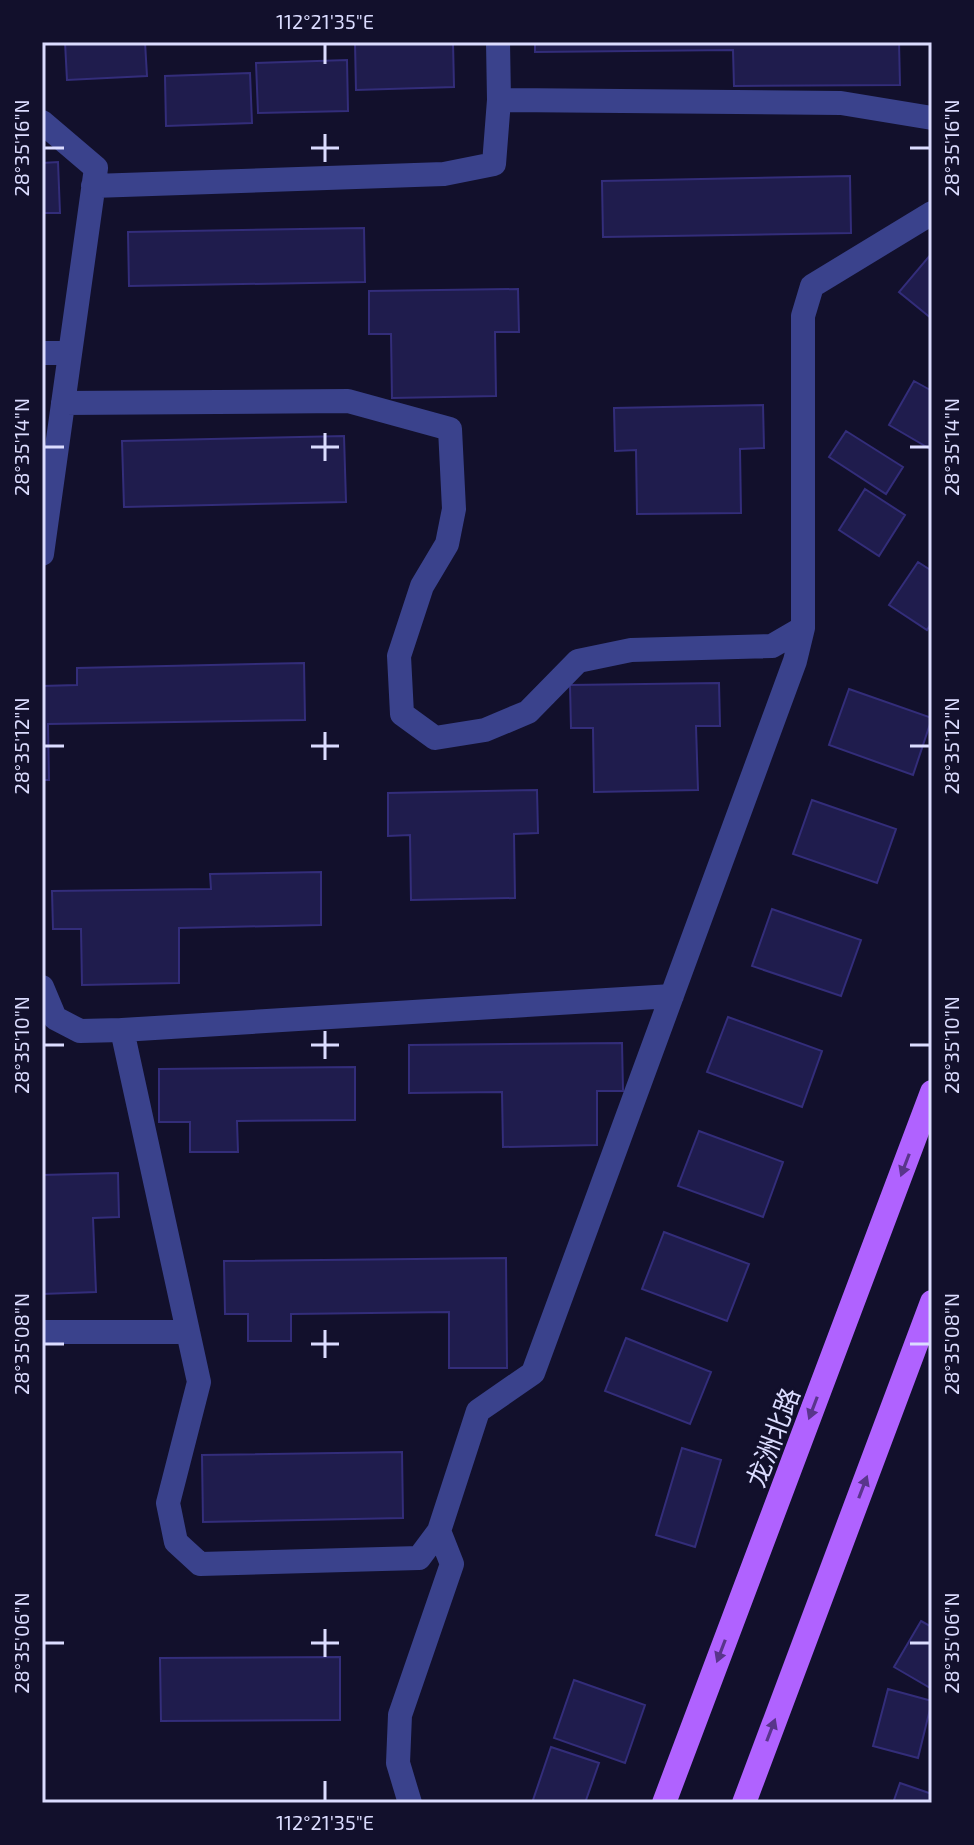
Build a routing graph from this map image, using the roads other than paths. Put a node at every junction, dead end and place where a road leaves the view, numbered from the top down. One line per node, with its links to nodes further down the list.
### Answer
1 (498, 42): 2 (street)
2 (499, 100): 3 (street); 5 (street)
3 (932, 118)
4 (42, 122): 5 (street)
5 (93, 186): 8 (street)
6 (932, 213): 11 (street)
7 (42, 353): 8 (street)
8 (70, 353): 9 (street)
9 (63, 403): 10 (street); 11 (street)
10 (42, 554)
11 (803, 628): 13 (street)
12 (42, 987): 14 (street)
13 (672, 996): 15 (street); 20 (street)
14 (48, 1027): 15 (street)
15 (122, 1030): 19 (street)
16 (932, 1092): 22 (main road, 龙洲北路, one-way to 22)
17 (932, 1302): 23 (main road, one-way to 17)
18 (42, 1332): 19 (street)
19 (188, 1332): 20 (street)
20 (439, 1531): 21 (street)
21 (410, 1803)
22 (664, 1803)
23 (744, 1803)

